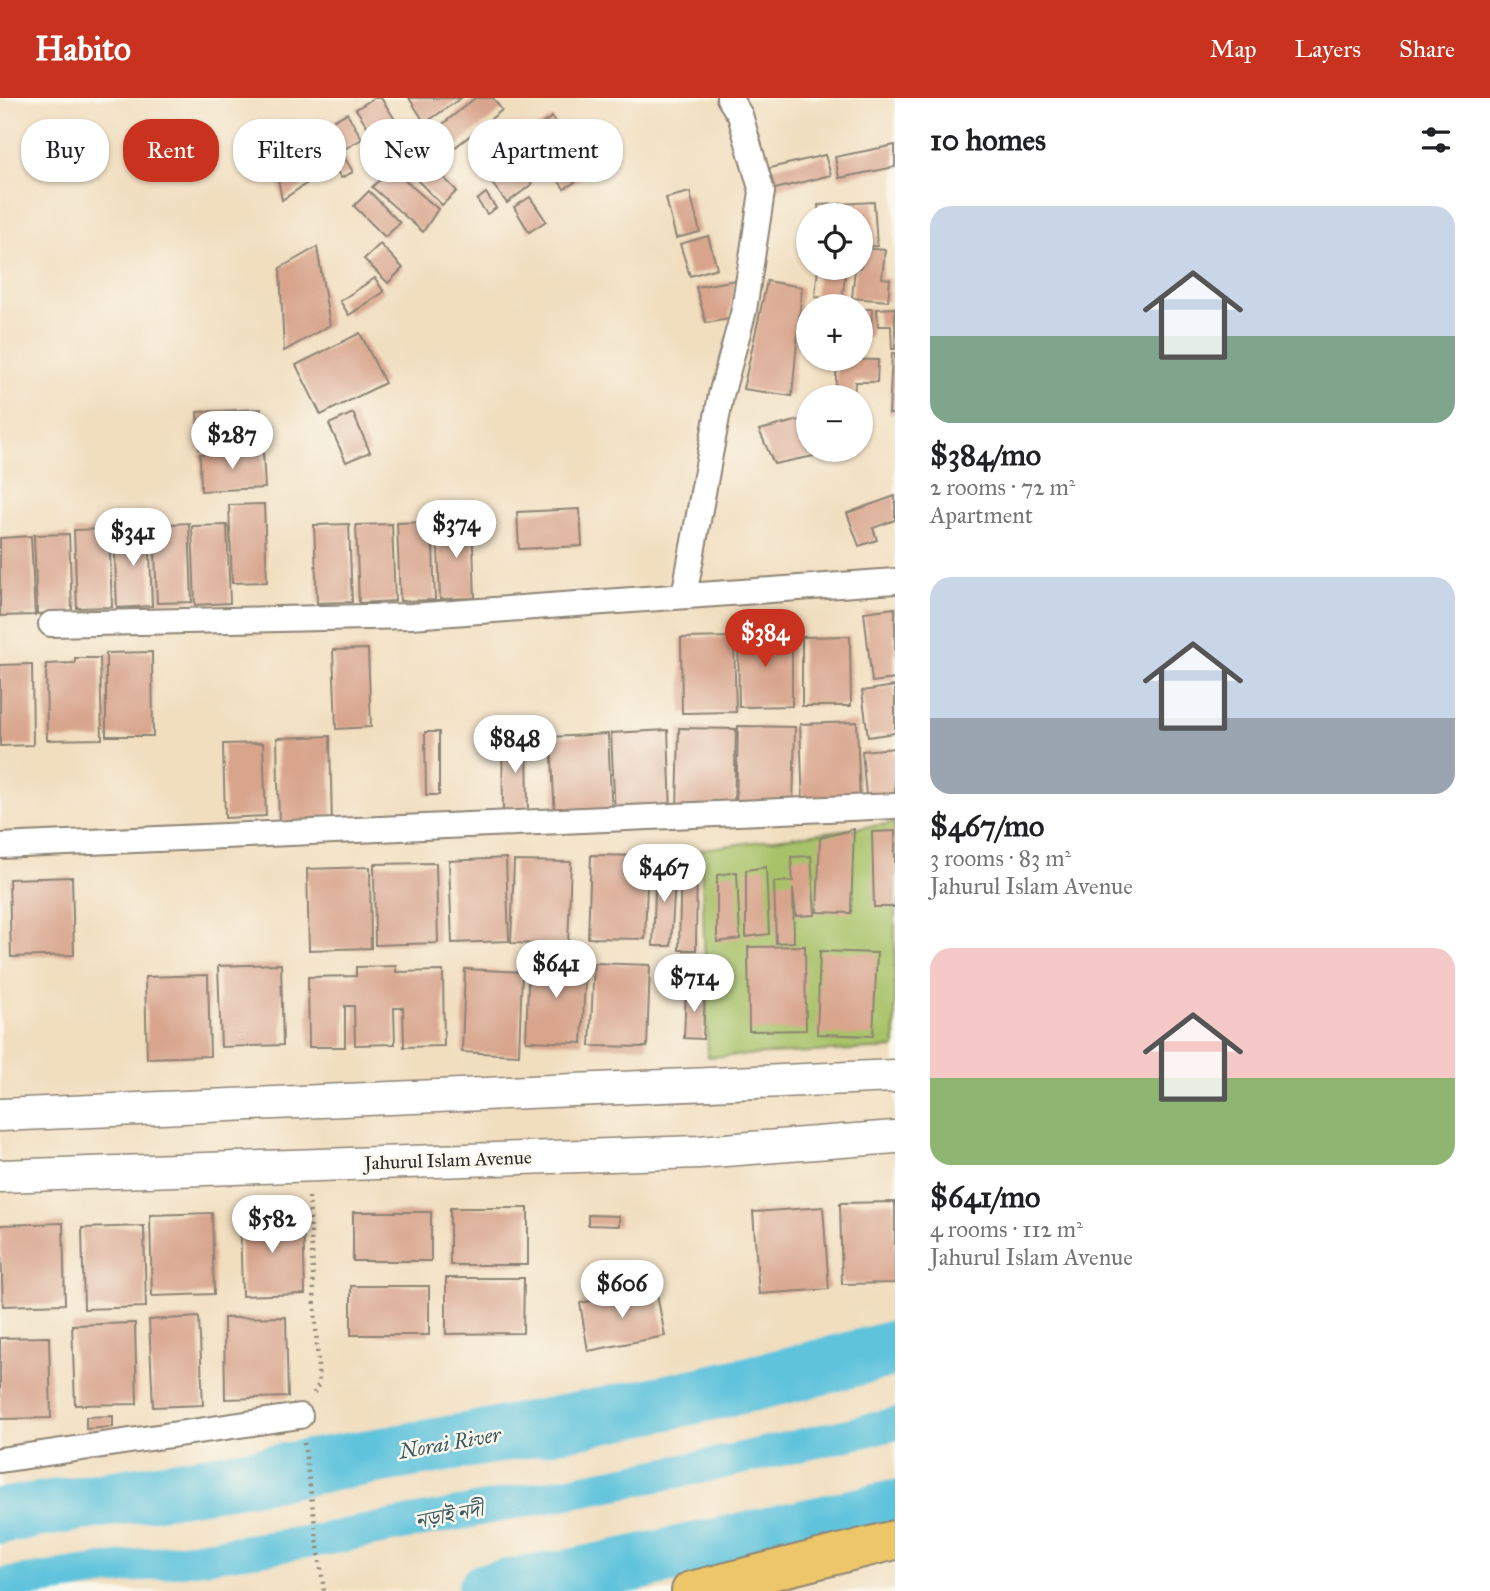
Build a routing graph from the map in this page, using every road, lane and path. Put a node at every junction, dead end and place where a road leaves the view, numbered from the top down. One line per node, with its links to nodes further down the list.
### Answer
1 (729, 98): 3 (street)
2 (895, 581): 3 (street)
3 (684, 596): 4 (street)
4 (51, 624)
5 (895, 806): 6 (street)
6 (0, 846)
7 (895, 1076): 8 (street)
8 (0, 1115)
9 (895, 1137): 10 (street, Jahurul Islam Avenue)
10 (307, 1164): 11 (street, Jahurul Islam Avenue); 12 (path)
11 (0, 1176)
12 (300, 1416): 13 (street); 16 (path)
13 (0, 1460)
14 (895, 1540): 17 (main road)
15 (895, 1565): 18 (main road)
16 (324, 1591)
17 (691, 1591)
18 (796, 1591)

